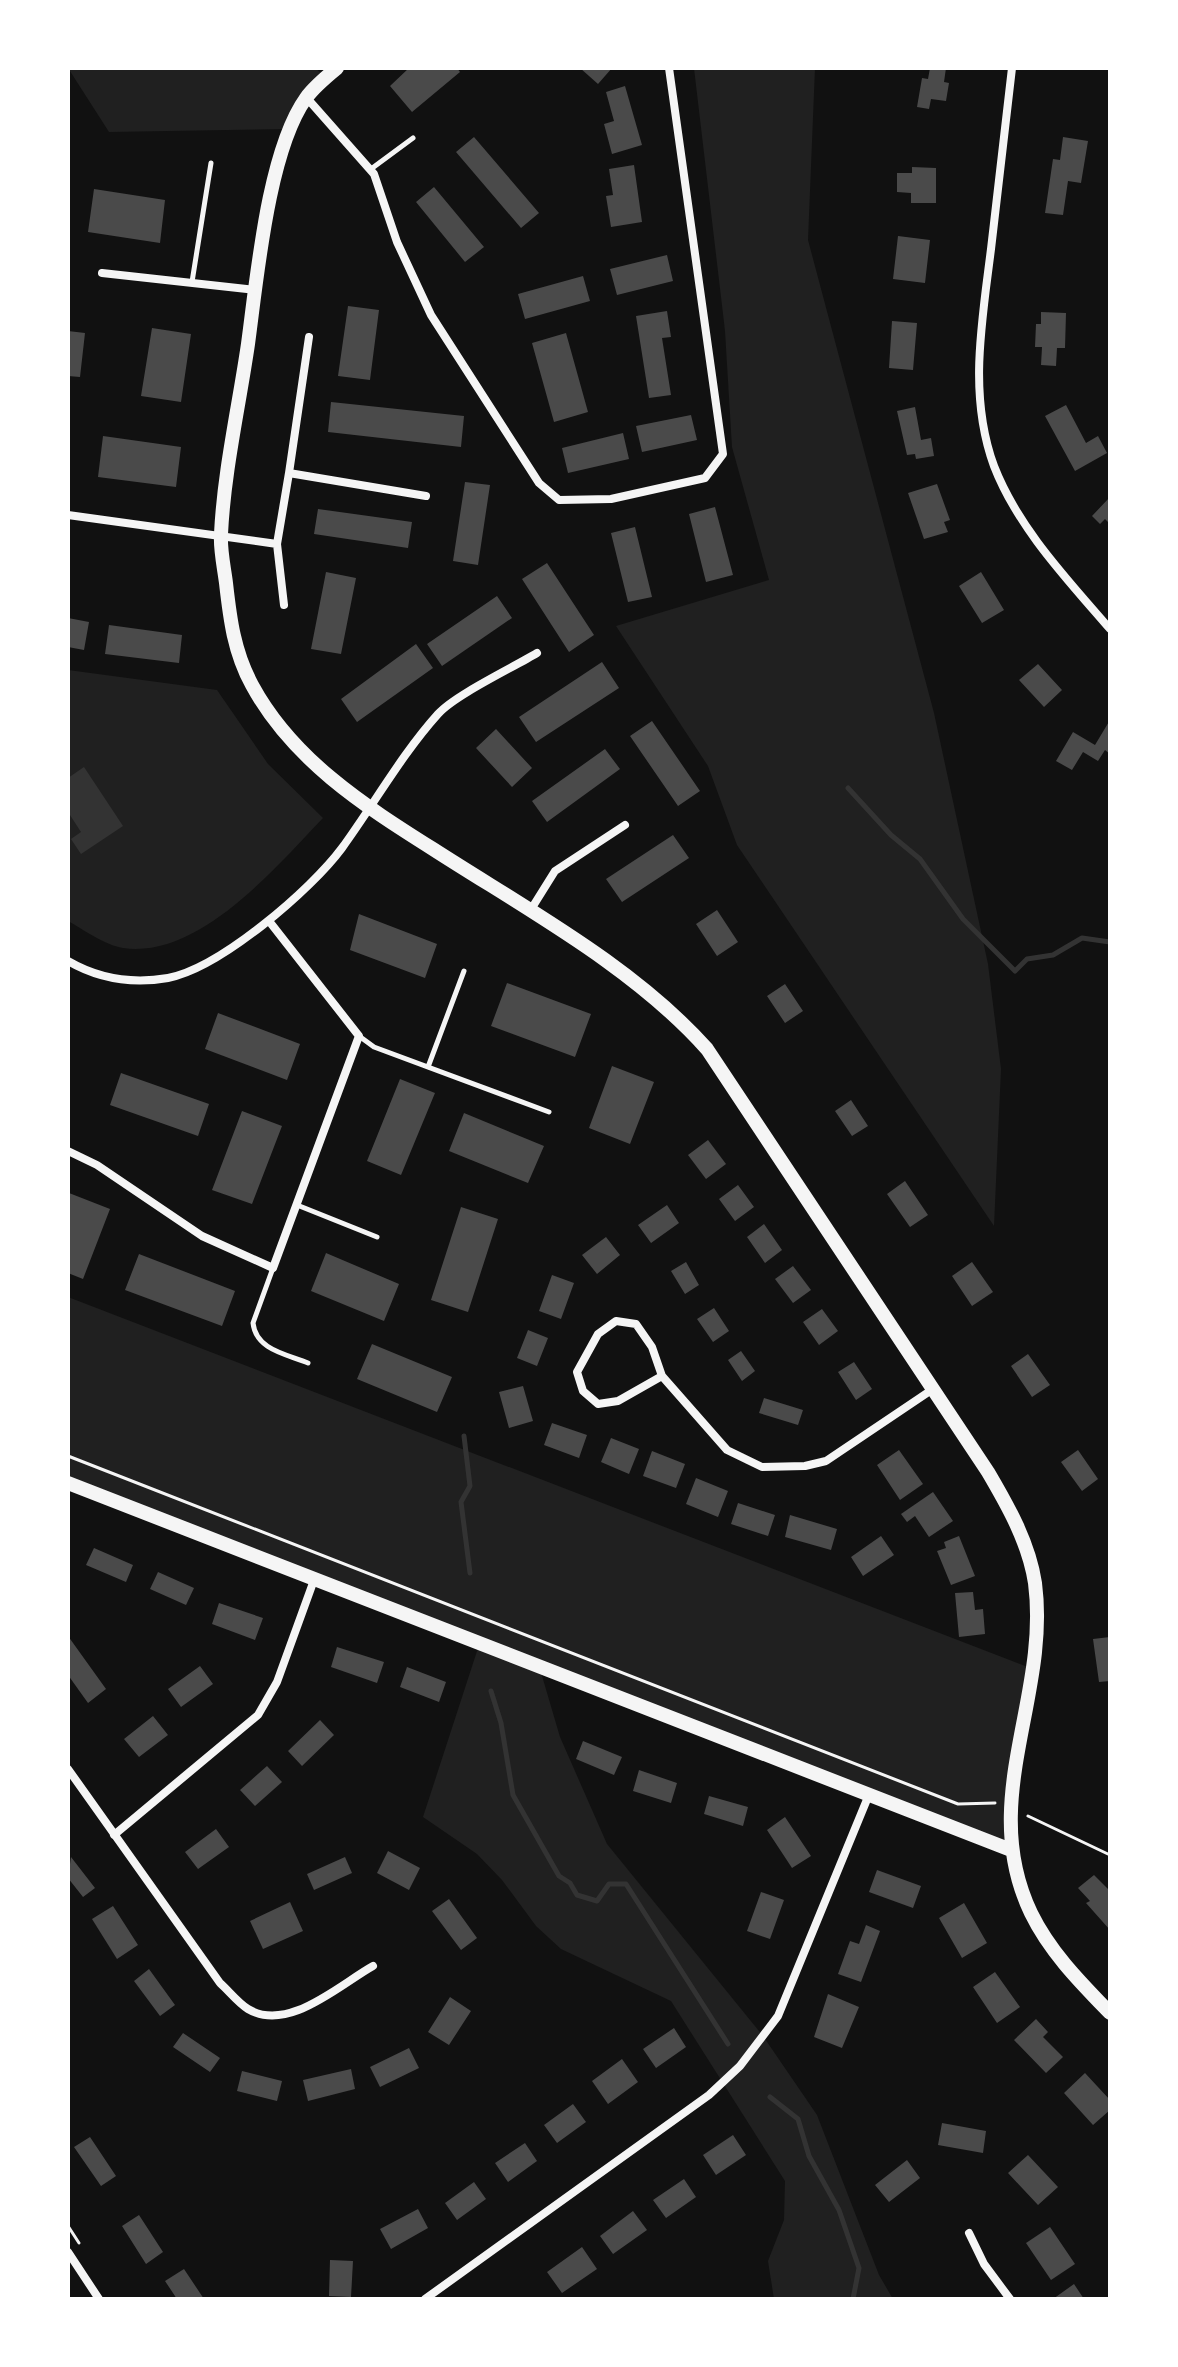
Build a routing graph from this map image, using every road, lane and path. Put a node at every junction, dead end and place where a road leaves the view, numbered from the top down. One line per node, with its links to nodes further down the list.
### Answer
1 (337, 68): 4 (street)
2 (669, 68): 7 (street)
3 (1012, 68): 18 (street)
4 (306, 97): 7 (street); 10 (street)
5 (413, 138): 7 (lane)
6 (211, 163): 9 (lane)
7 (370, 170)
8 (102, 273): 9 (street)
9 (192, 283): 10 (street)
10 (256, 290): 15 (street)
11 (309, 337): 12 (street)
12 (289, 473): 13 (street); 16 (street)
13 (426, 496)
14 (68, 515): 15 (street)
15 (221, 535): 16 (street); 20 (street)
16 (277, 544): 17 (street)
17 (284, 605)
18 (1110, 629)
19 (537, 653): 20 (street)
20 (368, 808): 22 (street); 23 (street)
21 (625, 825): 22 (street)
22 (529, 911): 35 (street)
23 (269, 921): 24 (street); 26 (street)
24 (68, 961)
25 (464, 971): 27 (lane)
26 (359, 1036): 27 (lane); 30 (street)
27 (428, 1067): 28 (lane)
28 (549, 1112)
29 (68, 1151): 32 (street)
30 (297, 1205): 31 (lane); 32 (street)
31 (377, 1237)
32 (273, 1268): 33 (lane)
33 (308, 1363)
34 (662, 1376): 34 (street); 35 (street)
35 (933, 1389): 41 (street)
36 (68, 1456): 41 (path)
37 (68, 1483): 38 (street)
38 (314, 1580): 40 (street); 42 (street)
39 (68, 1769): 42 (street)
40 (868, 1797): 43 (street); 50 (street)
41 (1008, 1807): 43 (street); 44 (path)
42 (114, 1835): 45 (street)
43 (1011, 1850): 46 (street)
44 (1110, 1855)
45 (373, 1966)
46 (1110, 2013)
47 (969, 2233): 51 (street)
48 (68, 2252): 49 (street)
49 (99, 2299)
50 (425, 2299)
51 (1010, 2299)

